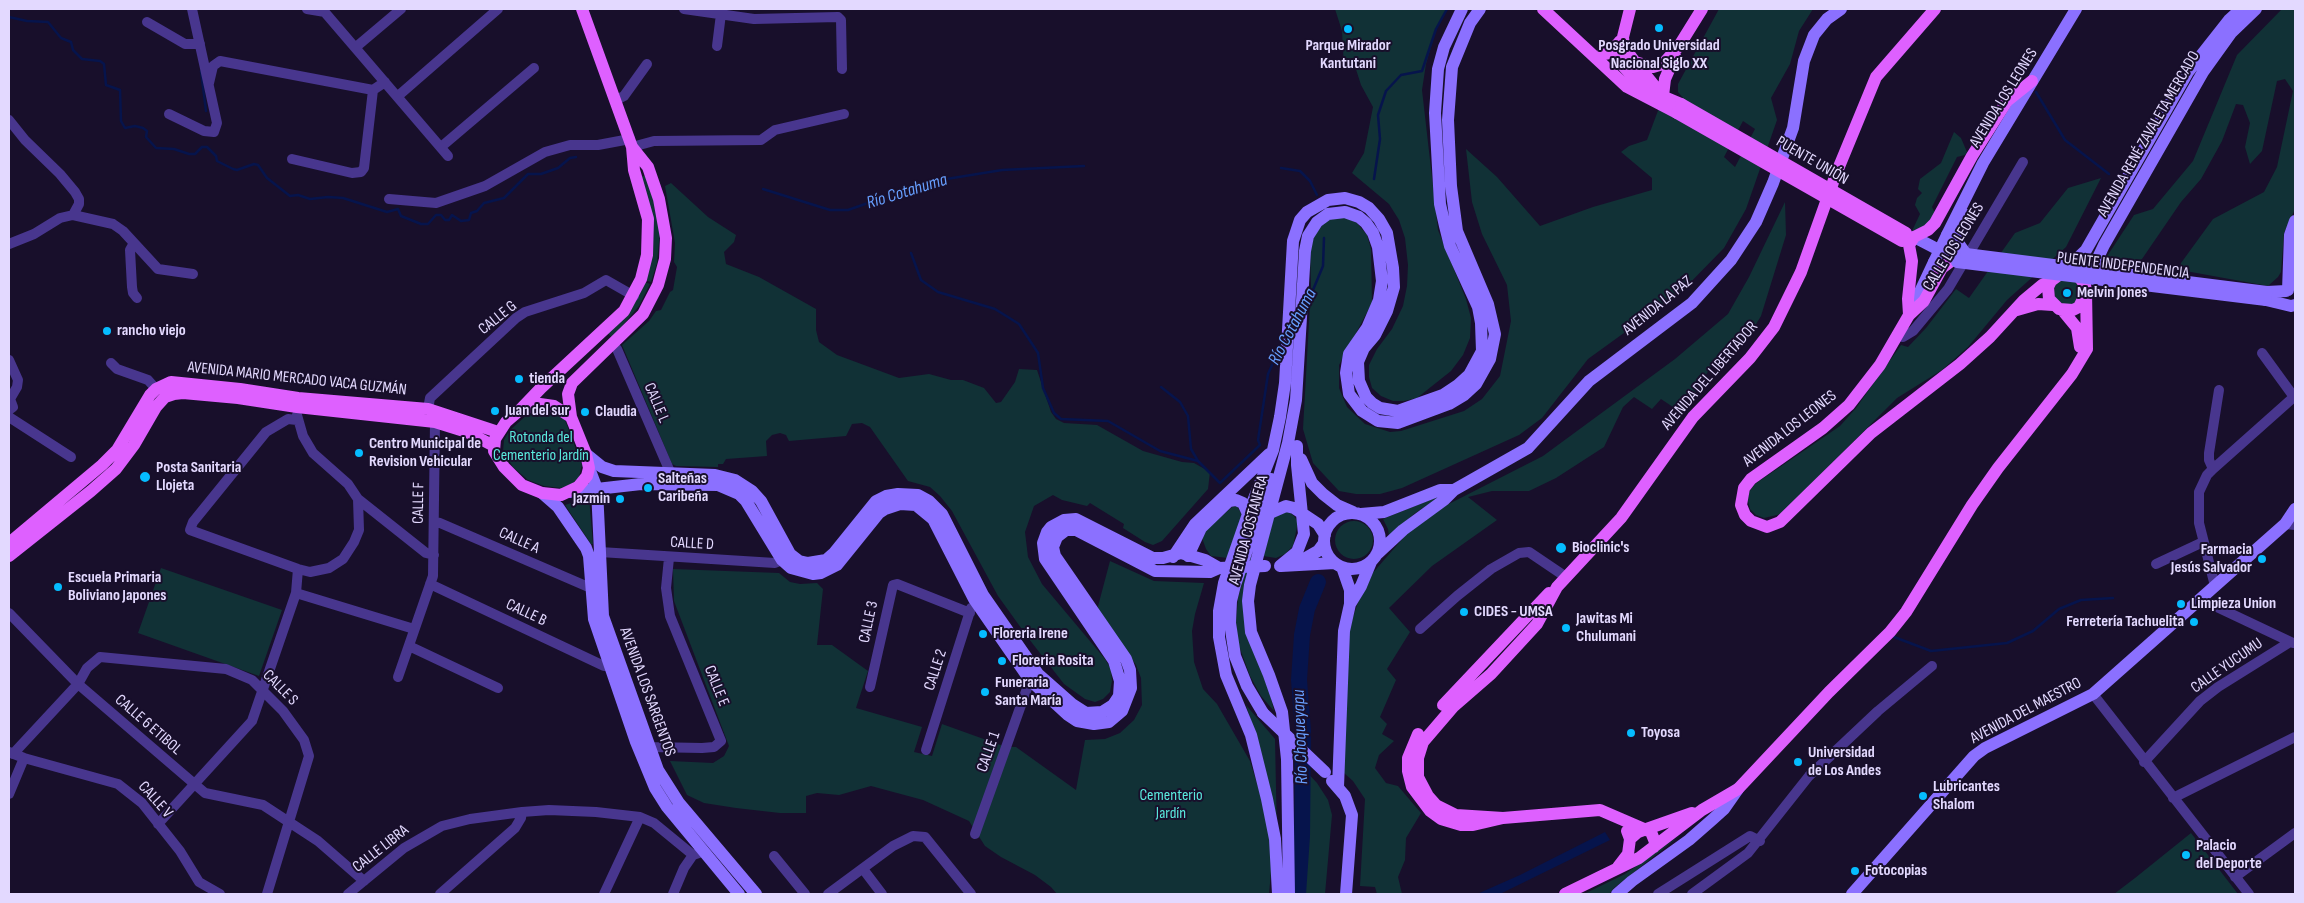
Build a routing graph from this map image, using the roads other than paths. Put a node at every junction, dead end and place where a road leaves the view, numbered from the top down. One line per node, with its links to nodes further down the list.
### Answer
1 (192, 9): 22 (street)
2 (308, 9): 18 (street)
3 (400, 9): 25 (street)
4 (498, 9): 36 (street)
5 (582, 9): 37 (main road)
6 (684, 9): 19 (street)
7 (1462, 9): 83 (main road, AVENIDA COSTANERA)
8 (1480, 9): 79 (main road)
9 (1542, 9): 26 (main road)
10 (1553, 9): 26 (main road)
11 (1630, 9): 21 (main road)
12 (1702, 9): 24 (main road)
13 (1841, 9): 90 (main road, AVENIDA LA PAZ)
14 (1935, 9): 124 (main road, AVENIDA DEL LIBERTADOR)
15 (2076, 9): 31 (main road, AVENIDA LOS LEONES)
16 (2241, 9): 54 (main road, AVENIDA RENÉ ZAVALETA MERCADO)
17 (2256, 9): 55 (main road, AVENIDA RENÉ ZAVALETA MERCADO)
18 (323, 10): 25 (street)
19 (720, 14): 23 (street); 30 (street)
20 (147, 22): 22 (street)
21 (1620, 41): 26 (main road); 27 (main road); 34 (main road)
22 (200, 44): 33 (street)
23 (717, 46)
24 (1679, 46): 27 (main road); 38 (main road)
25 (356, 47): 32 (street)
26 (1599, 56): 34 (main road); 38 (main road)
27 (1635, 62): 38 (main road)
28 (647, 64): 37 (street)
29 (534, 68): 36 (street)
30 (842, 68)
31 (2032, 81): 41 (main road, AVENIDA LOS LEONES); 49 (main road)
32 (385, 82): 35 (street); 36 (street)
33 (209, 83): 35 (street); 39 (street)
34 (1645, 88): 38 (main road, PUENTE UNIÓN)
35 (373, 90): 44 (street)
36 (398, 96)
37 (616, 100): 43 (main road)
38 (1661, 100): 49 (main road, PUENTE UNIÓN, bridge)
39 (169, 114)
40 (844, 114): 43 (street)
41 (2010, 116): 52 (main road); 61 (main road, AVENIDA LOS LEONES, bridge)
42 (9, 120): 47 (street)
43 (631, 143): 46 (street); 56 (main road); 63 (main road)
44 (292, 159)
45 (2024, 162): 62 (street, CALLE LOS LEONES)
46 (389, 199)
47 (73, 215): 50 (street); 51 (street)
48 (2295, 221): 58 (main road)
49 (1908, 239): 52 (main road, PUENTE UNIÓN); 61 (main road)
50 (11, 241)
51 (134, 243): 53 (street); 57 (street)
52 (1958, 260): 58 (main road, PUENTE INDEPENDENCIA, bridge); 61 (main road)
53 (193, 274)
54 (2055, 278): 55 (main road); 59 (main road); 60 (main road, AVENIDA LOS LEONES)
55 (2085, 290): 59 (main road); 65 (main road)
56 (634, 296): 73 (street, CALLE G); 74 (main road)
57 (137, 298)
58 (2291, 299)
59 (2058, 308): 60 (main road); 65 (main road)
60 (2017, 310): 62 (main road, AVENIDA LOS LEONES)
61 (1908, 315): 62 (main road, AVENIDA LOS LEONES)
62 (1898, 335)
63 (612, 344): 76 (main road); 88 (street, CALLE L)
64 (2262, 353): 71 (street)
65 (2081, 359): 158 (main road)
66 (9, 360): 68 (street)
67 (111, 363): 69 (street)
68 (12, 372): 75 (street)
69 (156, 390): 72 (main road, AVENIDA MARIO MERCADO VACA GUZMÁN); 78 (main road, AVENIDA MARIO MERCADO VACA GUZMÁN)
70 (2219, 390): 87 (street)
71 (2295, 396): 87 (street)
72 (297, 408): 73 (main road, AVENIDA MARIO MERCADO VACA GUZMÁN); 77 (main road, AVENIDA MARIO MERCADO VACA GUZMÁN); 78 (main road, AVENIDA MARIO MERCADO VACA GUZMÁN); 95 (street); 122 (street)
73 (428, 409): 77 (main road); 80 (main road, AVENIDA MARIO MERCADO VACA GUZMÁN)
74 (520, 410): 76 (main road); 80 (main road)
75 (10, 411): 85 (street)
76 (571, 417): 84 (main road)
77 (435, 422): 81 (main road, AVENIDA MARIO MERCADO VACA GUZMÁN); 101 (street, CALLE F)
78 (139, 425): 94 (main road, AVENIDA MARIO MERCADO VACA GUZMÁN)
79 (1290, 426): 82 (main road); 92 (main road)
80 (498, 432): 81 (main road)
81 (494, 446): 93 (main road)
82 (1298, 446): 97 (main road); 99 (main road)
83 (1272, 450): 100 (main road, AVENIDA COSTANERA); 110 (main road)
84 (586, 454): 86 (main road); 88 (main road)
85 (72, 457)
86 (589, 468): 89 (main road, AVENIDA LOS SARGENTOS); 91 (main road)
87 (2213, 469): 105 (street)
88 (671, 479): 89 (main road); 112 (main road)
89 (596, 489): 91 (main road); 107 (main road, AVENIDA LOS SARGENTOS)
90 (1454, 490): 99 (main road, AVENIDA LA PAZ); 115 (main road, AVENIDA LA PAZ)
91 (570, 492): 93 (main road)
92 (1271, 492): 97 (main road); 98 (main road, AVENIDA COSTANERA); 148 (main road)
93 (542, 493): 127 (main road, AVENIDA LOS SARGENTOS)
94 (72, 499): 106 (main road, AVENIDA MARIO MERCADO VACA GUZMÁN); 109 (main road, AVENIDA MARIO MERCADO VACA GUZMÁN)
95 (358, 499): 108 (street); 122 (street)
96 (2295, 509): 102 (main road, AVENIDA DEL MAESTRO)
97 (1302, 512): 98 (main road); 103 (main road); 120 (main road)
98 (1270, 513): 192 (main road, AVENIDA COSTANERA)
99 (1357, 513): 103 (main road); 115 (main road)
100 (1248, 514): 104 (main road); 138 (main road, AVENIDA COSTANERA)
101 (434, 522): 108 (street, CALLE F); 127 (street, CALLE A)
102 (2290, 524): 126 (main road, AVENIDA DEL MAESTRO)
103 (1325, 539): 117 (main road); 119 (main road)
104 (1195, 540): 111 (main road); 116 (main road)
105 (2203, 542): 118 (street); 126 (street)
106 (9, 543)
107 (600, 552): 113 (street, CALLE D); 139 (main road, AVENIDA LOS SARGENTOS)
108 (434, 555): 125 (street)
109 (9, 556)
110 (1174, 556): 111 (main road); 114 (main road); 123 (main road)
111 (1188, 556): 116 (main road); 123 (main road)
112 (786, 557): 113 (street, CALLE D); 129 (main road)
113 (669, 558): 151 (street, CALLE E)
114 (1140, 558): 123 (main road); 142 (main road)
115 (1374, 559): 119 (main road); 131 (main road)
116 (1205, 560): 121 (main road)
117 (1296, 564): 119 (main road); 120 (main road)
118 (2156, 564)
119 (1339, 565): 131 (main road)
120 (1280, 566): 121 (main road, bridge)
121 (1219, 568): 123 (main road)
122 (298, 569): 128 (street)
123 (1181, 570)
124 (1562, 582): 134 (street); 164 (main road, AVENIDA DEL LIBERTADOR)
125 (430, 584): 135 (street); 139 (street, CALLE B)
126 (2216, 586): 130 (main road, AVENIDA DEL MAESTRO)
127 (591, 587): 139 (main road, AVENIDA LOS SARGENTOS)
128 (296, 594): 135 (street); 146 (street)
129 (979, 597): 133 (street, CALLE 2); 142 (main road)
130 (2202, 600): 136 (street); 147 (main road, AVENIDA DEL MAESTRO)
131 (1350, 604): 157 (main road)
132 (9, 613): 143 (street, CALLE 6 ETIBOL)
133 (970, 613): 144 (street, CALLE 3); 152 (street, CALLE 2)
134 (1420, 629)
135 (414, 630): 137 (street)
136 (2293, 643): 155 (street, CALLE YUCUMU)
137 (409, 646): 141 (street); 145 (street)
138 (1222, 659): 148 (main road); 191 (main road, AVENIDA COSTANERA)
139 (615, 663): 150 (main road, AVENIDA LOS SARGENTOS); 151 (main road, AVENIDA LOS SARGENTOS)
140 (1932, 666): 171 (street)
141 (398, 677)
142 (1034, 677): 169 (street, CALLE 1)
143 (78, 684): 146 (street, CALLE S); 153 (street, CALLE S); 156 (street, CALLE 6 ETIBOL)
144 (870, 687)
145 (498, 688)
146 (263, 689): 156 (street); 165 (street, CALLE S)
147 (2093, 694): 155 (street); 198 (main road, AVENIDA DEL MAESTRO)
148 (1263, 713): 157 (main road, bridge)
149 (2295, 737): 160 (street)
150 (636, 742): 151 (street, CALLE E); 173 (main road, AVENIDA LOS SARGENTOS)
151 (649, 747): 173 (main road, AVENIDA LOS SARGENTOS)
152 (926, 750)
153 (11, 753): 154 (street, CALLE V)
154 (24, 758): 159 (street); 166 (street, CALLE V)
155 (2144, 762): 160 (street)
156 (194, 784): 165 (street, CALLE 6 ETIBOL); 166 (street)
157 (1338, 787): 193 (main road)
158 (1738, 789): 161 (main road); 195 (main road)
159 (9, 794)
160 (2173, 798): 177 (street)
161 (1702, 810): 167 (main road); 172 (main road)
162 (522, 812): 163 (street, CALLE LIBRA); 178 (street, CALLE LIBRA); 182 (street)
163 (640, 817): 173 (street); 183 (street)
164 (1620, 818): 167 (main road, AVENIDA DEL LIBERTADOR); 170 (main road)
165 (290, 822): 178 (street, CALLE 6 ETIBOL); 180 (street, CALLE S)
166 (158, 824): 179 (street, CALLE V)
167 (1646, 829): 170 (main road); 172 (main road)
168 (2295, 833): 177 (street)
169 (975, 834)
170 (1630, 839): 176 (main road)
171 (1760, 841): 196 (street); 197 (street)
172 (1654, 847): 176 (main road)
173 (704, 850): 184 (street); 185 (main road, AVENIDA LOS SARGENTOS); 186 (main road, AVENIDA LOS SARGENTOS)
174 (774, 856): 187 (street)
175 (863, 869): 188 (street); 189 (street); 190 (street)
176 (1615, 871): 194 (main road)
177 (2235, 877): 199 (street)
178 (364, 881): 181 (street, CALLE LIBRA)
179 (220, 894)
180 (267, 894)
181 (348, 894)
182 (440, 894)
183 (604, 894)
184 (673, 894)
185 (739, 894)
186 (756, 894)
187 (805, 894)
188 (828, 894)
189 (882, 894)
190 (971, 894)
191 (1278, 894)
192 (1289, 894)
193 (1346, 894)
194 (1565, 894)
195 (1618, 894)
196 (1658, 894)
197 (1692, 894)
198 (1852, 894)
199 (2249, 894)

